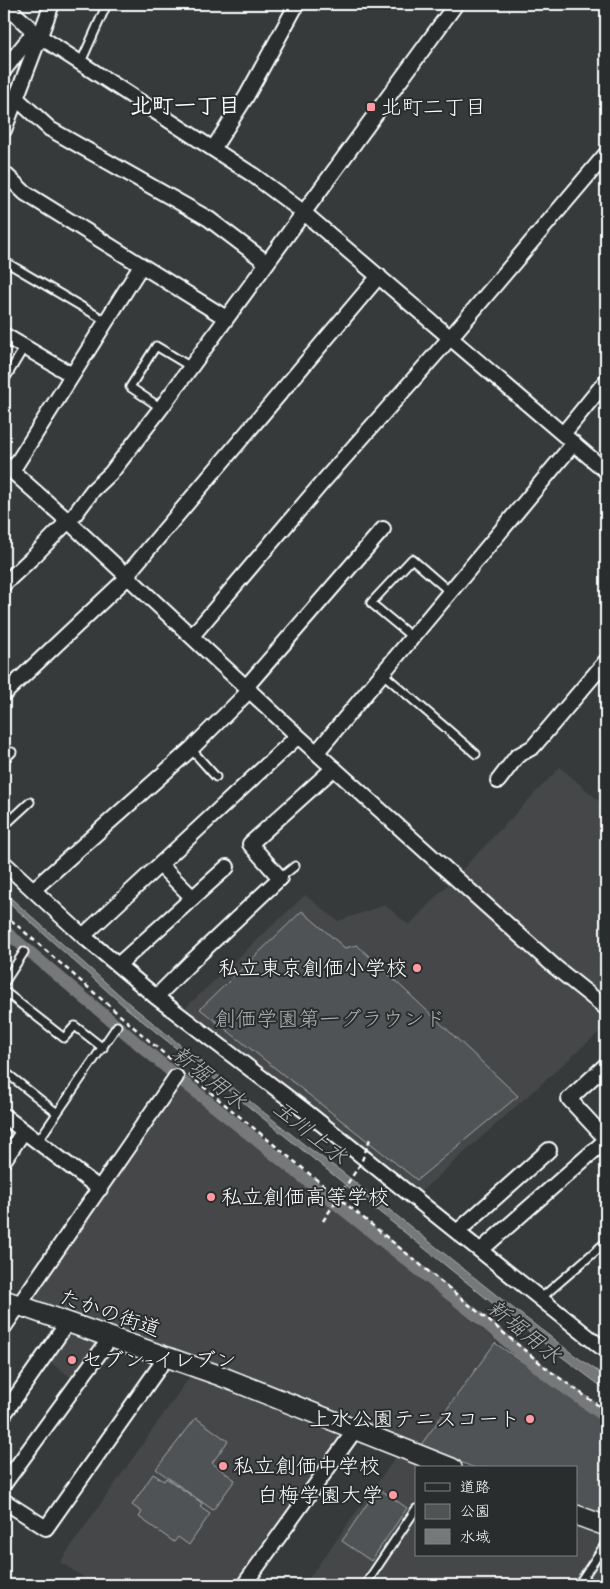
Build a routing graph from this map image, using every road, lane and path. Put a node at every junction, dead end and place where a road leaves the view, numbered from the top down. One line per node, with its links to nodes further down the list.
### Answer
1 (4, 4): 6 (street)
2 (52, 4): 6 (street)
3 (107, 4): 7 (lane)
4 (297, 4): 11 (street)
5 (456, 4): 14 (street)
6 (39, 36): 7 (street); 8 (street); 9 (street)
7 (82, 62): 11 (street)
8 (4, 70)
9 (16, 98): 10 (street); 16 (street)
10 (4, 130)
11 (213, 149): 14 (street)
12 (606, 154): 22 (street)
13 (4, 173): 17 (street)
14 (303, 212): 16 (street); 18 (street)
15 (4, 261): 20 (lane)
16 (267, 263): 19 (street)
17 (141, 266): 19 (street); 20 (street)
18 (379, 276): 22 (street); 35 (street)
19 (226, 318): 24 (street)
20 (106, 321): 25 (street)
21 (4, 335): 23 (street)
22 (450, 338): 29 (street); 38 (street)
23 (25, 346): 25 (street); 26 (lane)
24 (190, 367): 28 (street); 28 (lane)
25 (72, 375): 31 (street)
26 (4, 381)
27 (606, 381): 29 (street)
28 (161, 408): 33 (street)
29 (562, 434): 30 (street)
30 (574, 444): 32 (street); 37 (street)
31 (8, 468): 33 (street)
32 (606, 471)
33 (68, 521): 35 (street); 36 (street)
34 (383, 530): 42 (street)
35 (129, 576): 38 (street); 43 (street)
36 (4, 584)
37 (450, 592): 39 (street); 39 (lane)
38 (192, 636): 42 (street)
39 (412, 637): 41 (street)
40 (606, 661): 52 (street)
41 (382, 673): 47 (street); 48 (lane)
42 (248, 689): 44 (street); 45 (street)
43 (4, 694)
44 (298, 736): 47 (street); 56 (street)
45 (191, 749): 51 (lane); 60 (street)
46 (12, 752): 49 (lane)
47 (316, 752): 50 (street)
48 (476, 754)
49 (4, 760)
50 (334, 768): 59 (street); 71 (street)
51 (216, 777)
52 (498, 781)
53 (30, 802): 54 (lane)
54 (4, 826)
55 (4, 863): 60 (street)
56 (160, 865): 61 (street); 63 (street)
57 (295, 866): 59 (lane)
58 (227, 867): 61 (street)
59 (280, 878): 70 (street)
60 (33, 890): 63 (street)
61 (192, 898): 67 (street)
62 (4, 914): 64 (path)
63 (83, 936): 67 (street)
64 (32, 940): 65 (path); 76 (path)
65 (28, 945)
66 (24, 952): 68 (lane)
67 (118, 965): 70 (street)
68 (4, 983)
69 (4, 991): 73 (lane)
70 (156, 997): 87 (street)
71 (606, 1008)
72 (117, 1026): 73 (lane)
73 (102, 1048): 77 (lane)
74 (606, 1064): 81 (street)
75 (4, 1072): 77 (lane)
76 (182, 1074): 85 (street); 97 (path)
77 (57, 1113): 82 (lane)
78 (4, 1116): 79 (street)
79 (24, 1131): 82 (street); 84 (street)
80 (370, 1139): 86 (path, bridge)
81 (606, 1139): 89 (street)
82 (38, 1141): 85 (street)
83 (549, 1150): 87 (street)
84 (4, 1160)
85 (100, 1189): 91 (street)
86 (323, 1221)
87 (457, 1232): 89 (street)
88 (606, 1242): 90 (lane)
89 (481, 1250): 90 (street)
90 (539, 1299): 95 (street)
91 (11, 1302): 92 (street, たかの街道); 93 (street)
92 (68, 1322): 94 (street, たかの街道); 98 (street)
93 (4, 1327)
94 (111, 1337): 96 (street, たかの街道); 101 (street)
95 (605, 1349)
96 (167, 1356): 99 (street, たかの街道); 102 (street)
97 (606, 1411)
98 (4, 1414)
99 (355, 1430): 100 (street, たかの街道); 107 (street)
100 (445, 1466)
101 (4, 1484)
102 (4, 1501)
103 (415, 1510): 108 (lane)
104 (578, 1516): 105 (street)
105 (606, 1526)
106 (606, 1543): 109 (lane)
107 (244, 1585)
108 (365, 1585)
109 (578, 1585)

